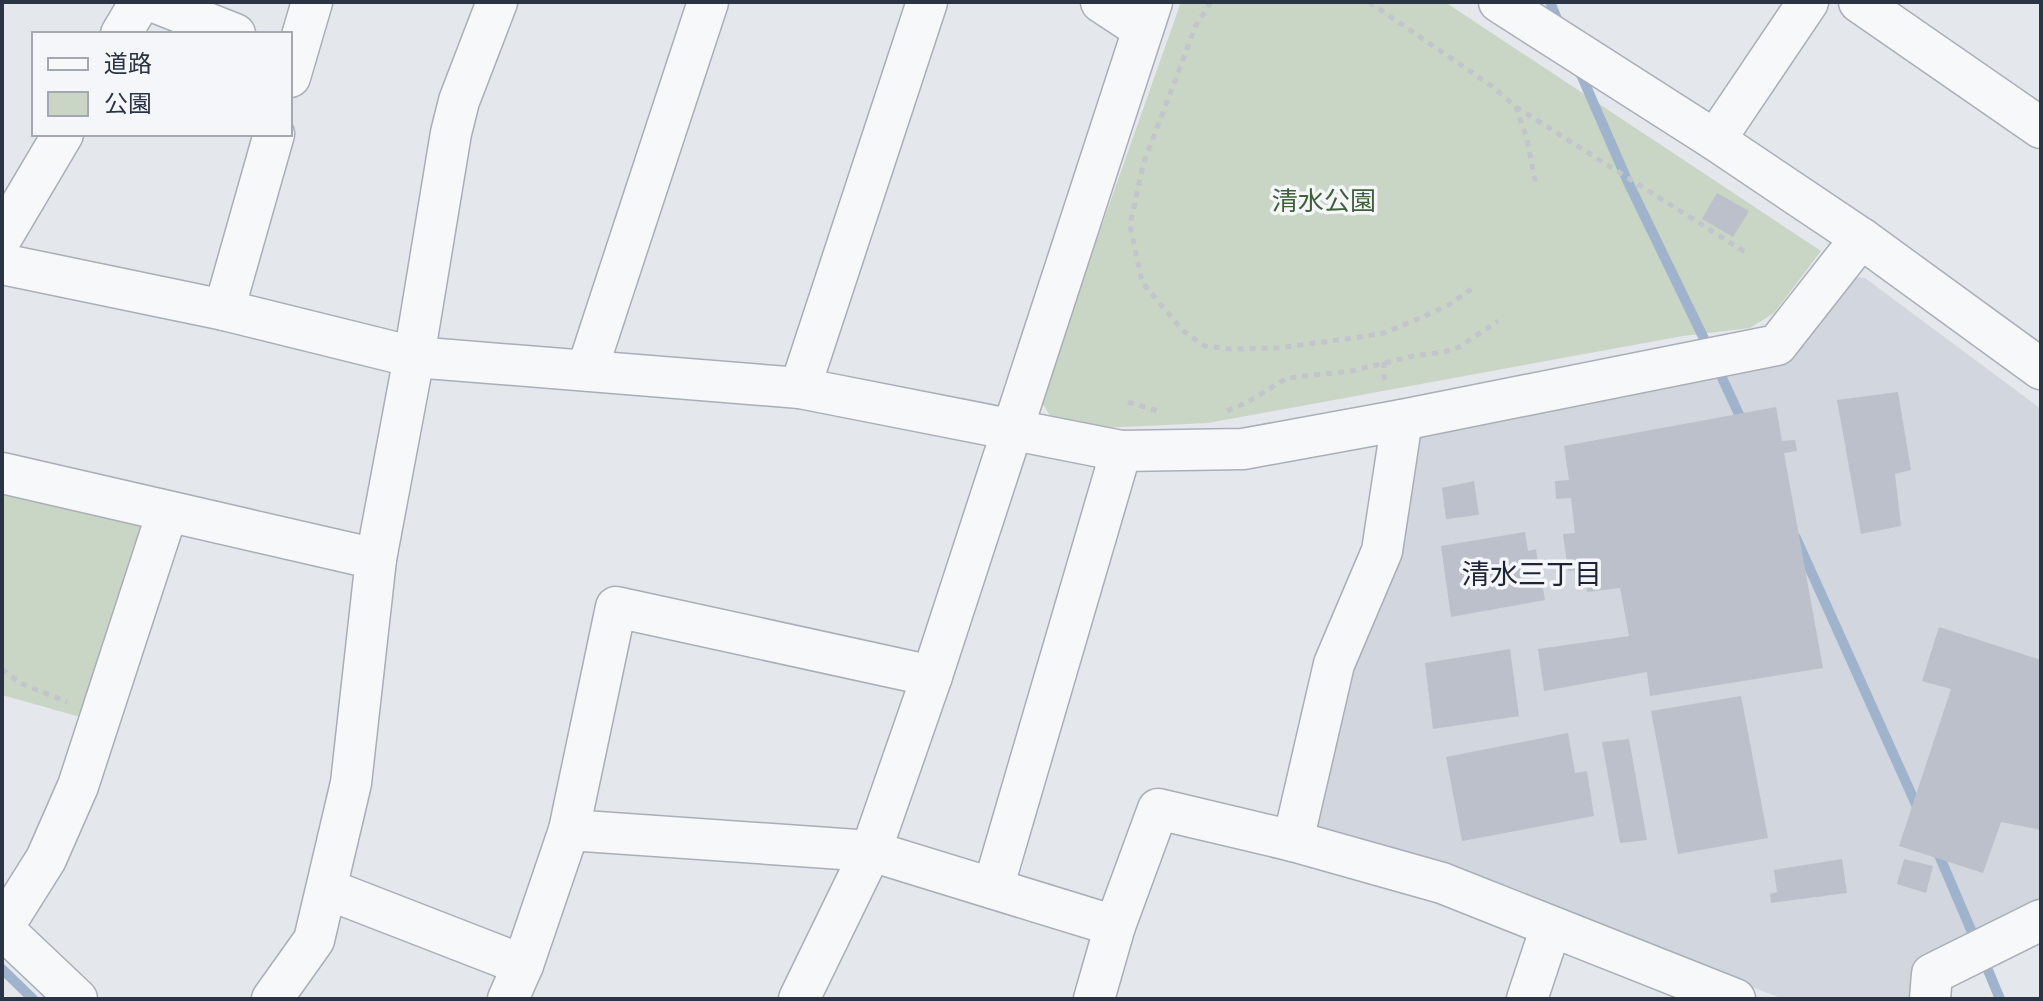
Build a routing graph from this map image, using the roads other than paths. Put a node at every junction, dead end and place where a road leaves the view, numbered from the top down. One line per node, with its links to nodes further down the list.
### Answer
1 (140, 2): 12 (street)
2 (154, 2): 13 (street)
3 (312, 2): 14 (street)
4 (497, 2): 23 (street)
5 (708, 2): 25 (street)
6 (927, 2): 26 (street)
7 (1101, 2): 11 (street)
8 (1499, 2): 18 (street)
9 (1808, 2): 18 (street)
10 (1859, 2): 15 (street)
11 (1147, 16): 28 (street)
12 (122, 32)
13 (230, 32)
14 (292, 64)
15 (2041, 128)
16 (62, 136): 19 (street)
17 (273, 136): 22 (street)
18 (1715, 140): 20 (street)
19 (2, 237)
20 (1861, 238): 24 (street); 27 (street)
21 (2, 264): 22 (street)
22 (224, 310): 23 (street)
23 (414, 357): 25 (street); 32 (street)
24 (2041, 369)
25 (587, 370): 26 (street)
26 (800, 388): 28 (street)
27 (1395, 403): 29 (street); 35 (street)
28 (1011, 431): 29 (street); 33 (street)
29 (1121, 451): 37 (street)
30 (2, 473): 31 (street)
31 (167, 513): 32 (street); 42 (street)
32 (376, 559): 38 (street)
33 (932, 676): 34 (street); 36 (street)
34 (569, 830): 36 (street); 43 (street)
35 (1293, 841): 40 (street); 41 (street)
36 (871, 851): 37 (street); 46 (street)
37 (993, 888): 40 (street)
38 (327, 889): 43 (street); 45 (street)
39 (2041, 920): 50 (street)
40 (1115, 926): 47 (street)
41 (1551, 927): 48 (street); 49 (street)
42 (2, 929): 44 (street)
43 (515, 982)
44 (77, 999)
45 (272, 999)
46 (799, 999)
47 (1094, 999)
48 (1527, 999)
49 (1735, 999)
50 (1930, 999)

